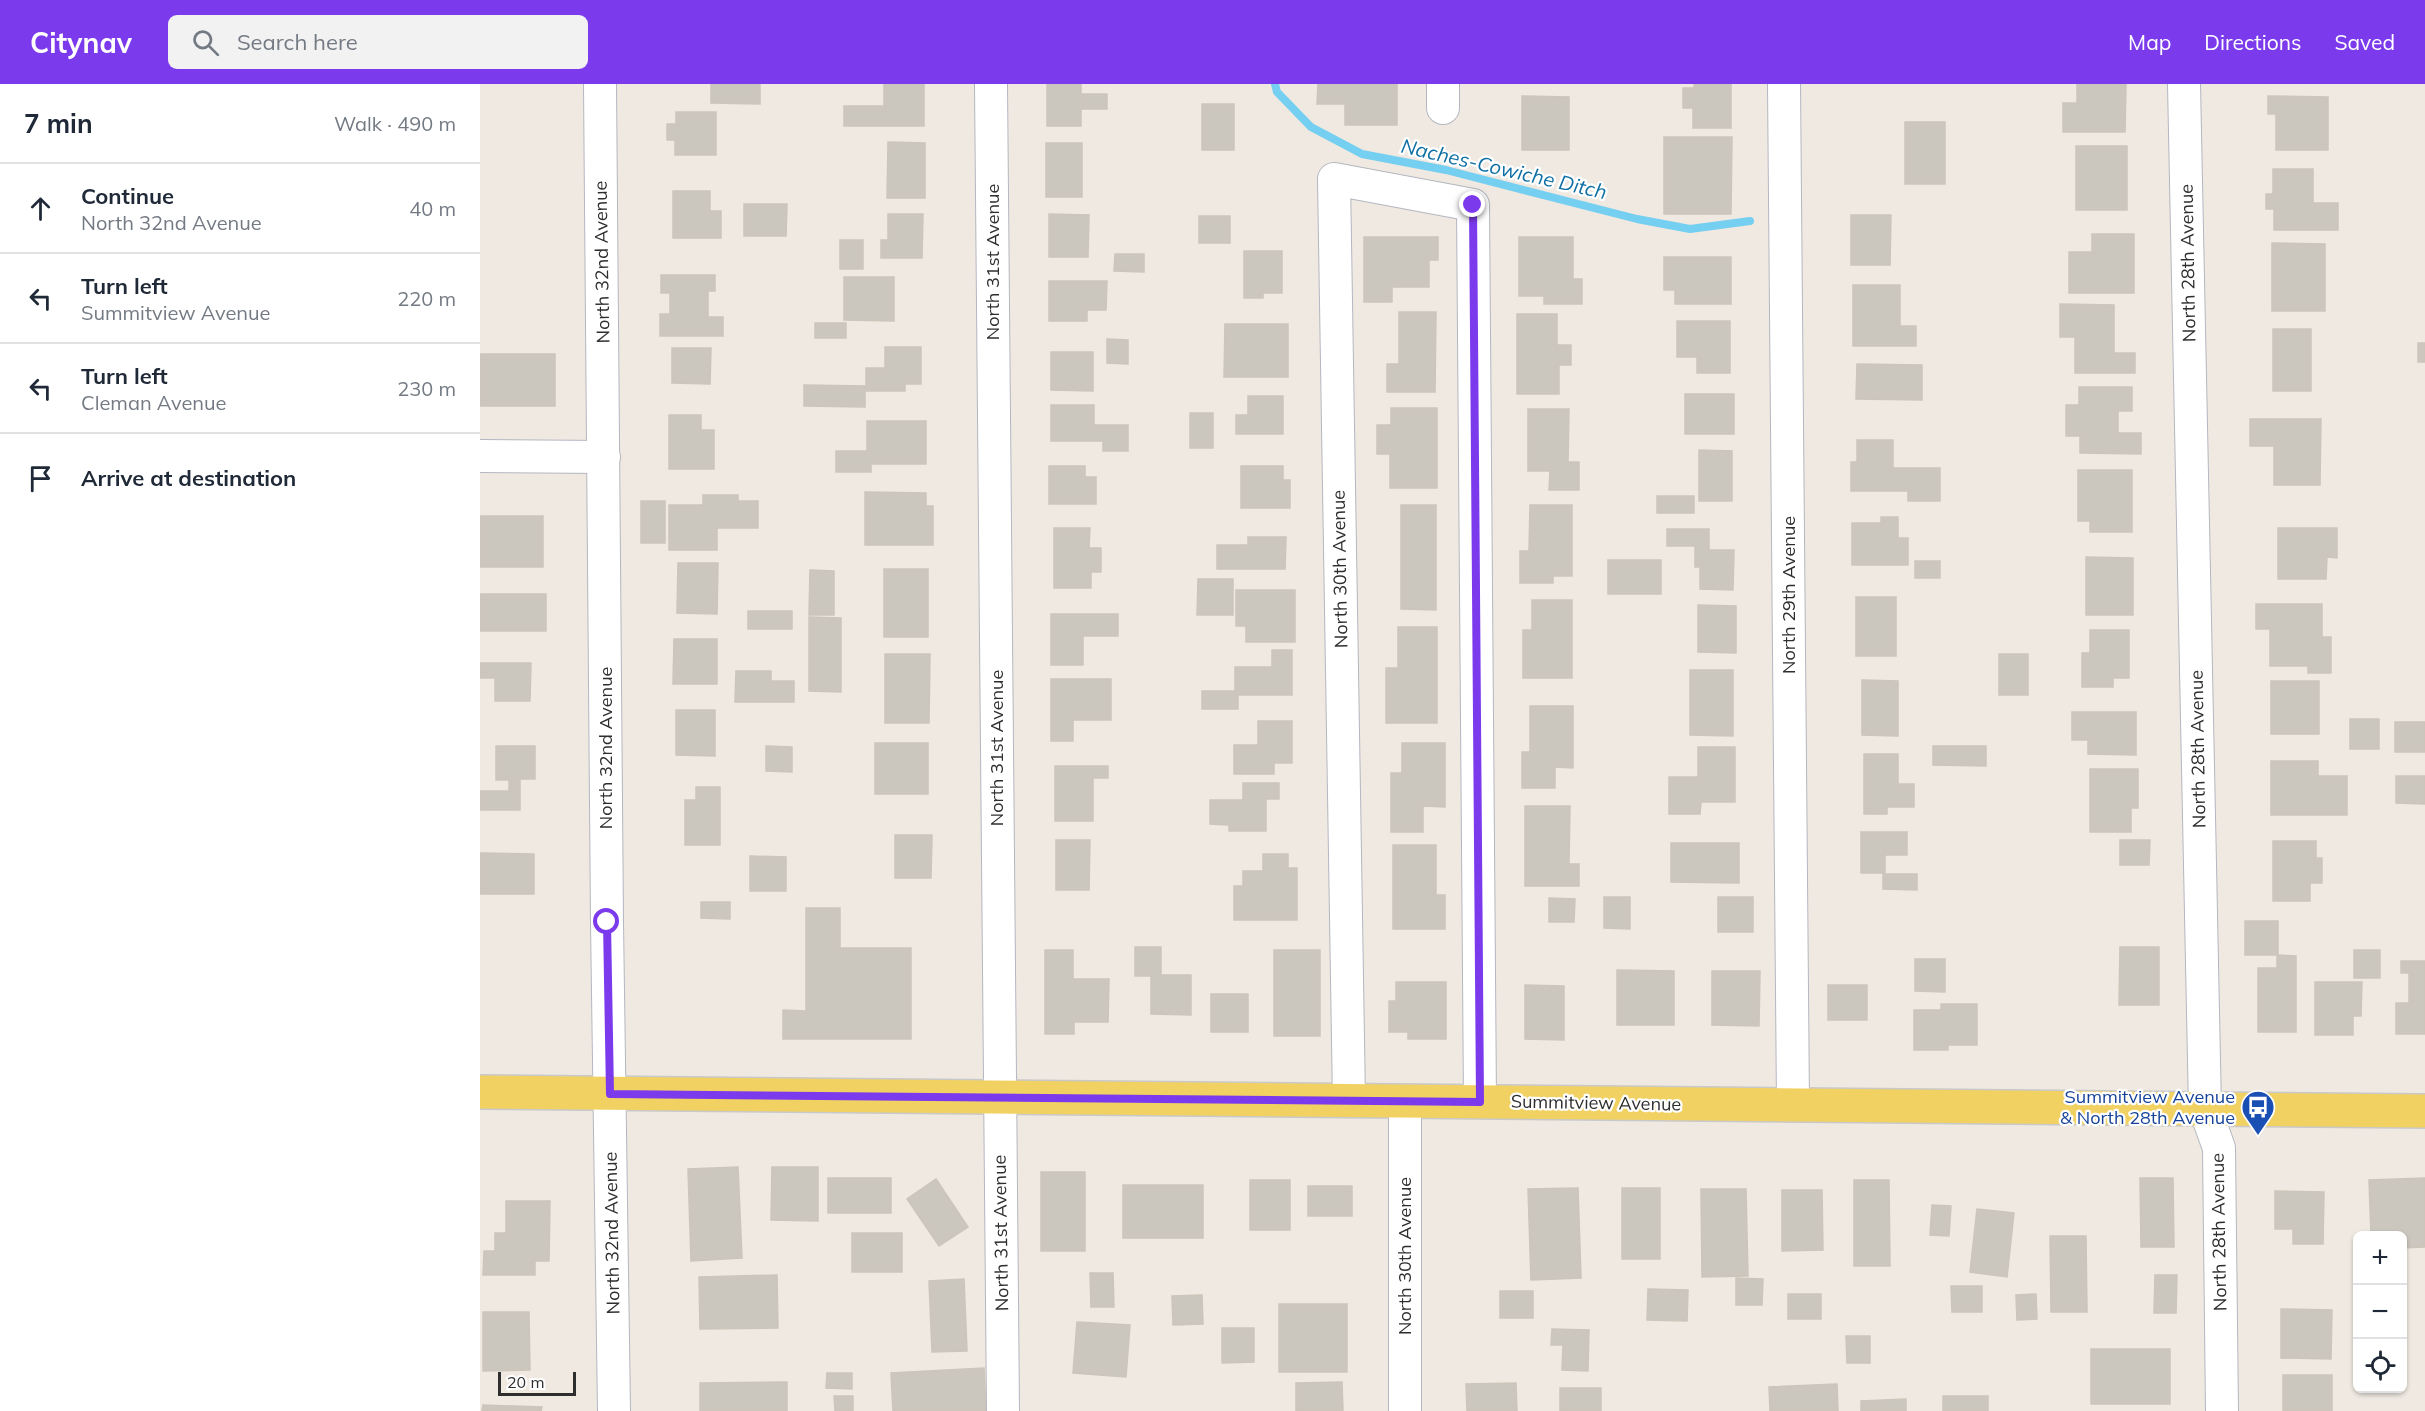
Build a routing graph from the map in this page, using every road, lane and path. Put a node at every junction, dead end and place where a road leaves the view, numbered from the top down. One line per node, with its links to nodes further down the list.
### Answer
1 (600, 84): 6 (street, North 32nd Avenue)
2 (992, 84): 9 (street, North 31st Avenue)
3 (1784, 84): 13 (street, North 29th Avenue)
4 (2184, 84): 14 (street, North 28th Avenue)
5 (480, 456): 6 (street)
6 (604, 457): 8 (street, North 32nd Avenue)
7 (480, 1092): 8 (main road, Summitview Avenue)
8 (610, 1094): 9 (main road, Summitview Avenue); 16 (street, North 32nd Avenue)
9 (1000, 1097): 10 (main road, Summitview Avenue); 17 (street, North 31st Avenue)
10 (1348, 1101): 11 (main road, Summitview Avenue); 12 (street, North 30th Avenue)
11 (1405, 1101): 12 (main road, Summitview Avenue); 18 (street, North 30th Avenue)
12 (1480, 1102): 13 (main road, Summitview Avenue)
13 (1793, 1105): 14 (main road, Summitview Avenue)
14 (2205, 1109): 15 (main road, Summitview Avenue); 19 (street, North 28th Avenue)
15 (2425, 1112)
16 (614, 1411)
17 (1003, 1411)
18 (1405, 1411)
19 (2222, 1411)

